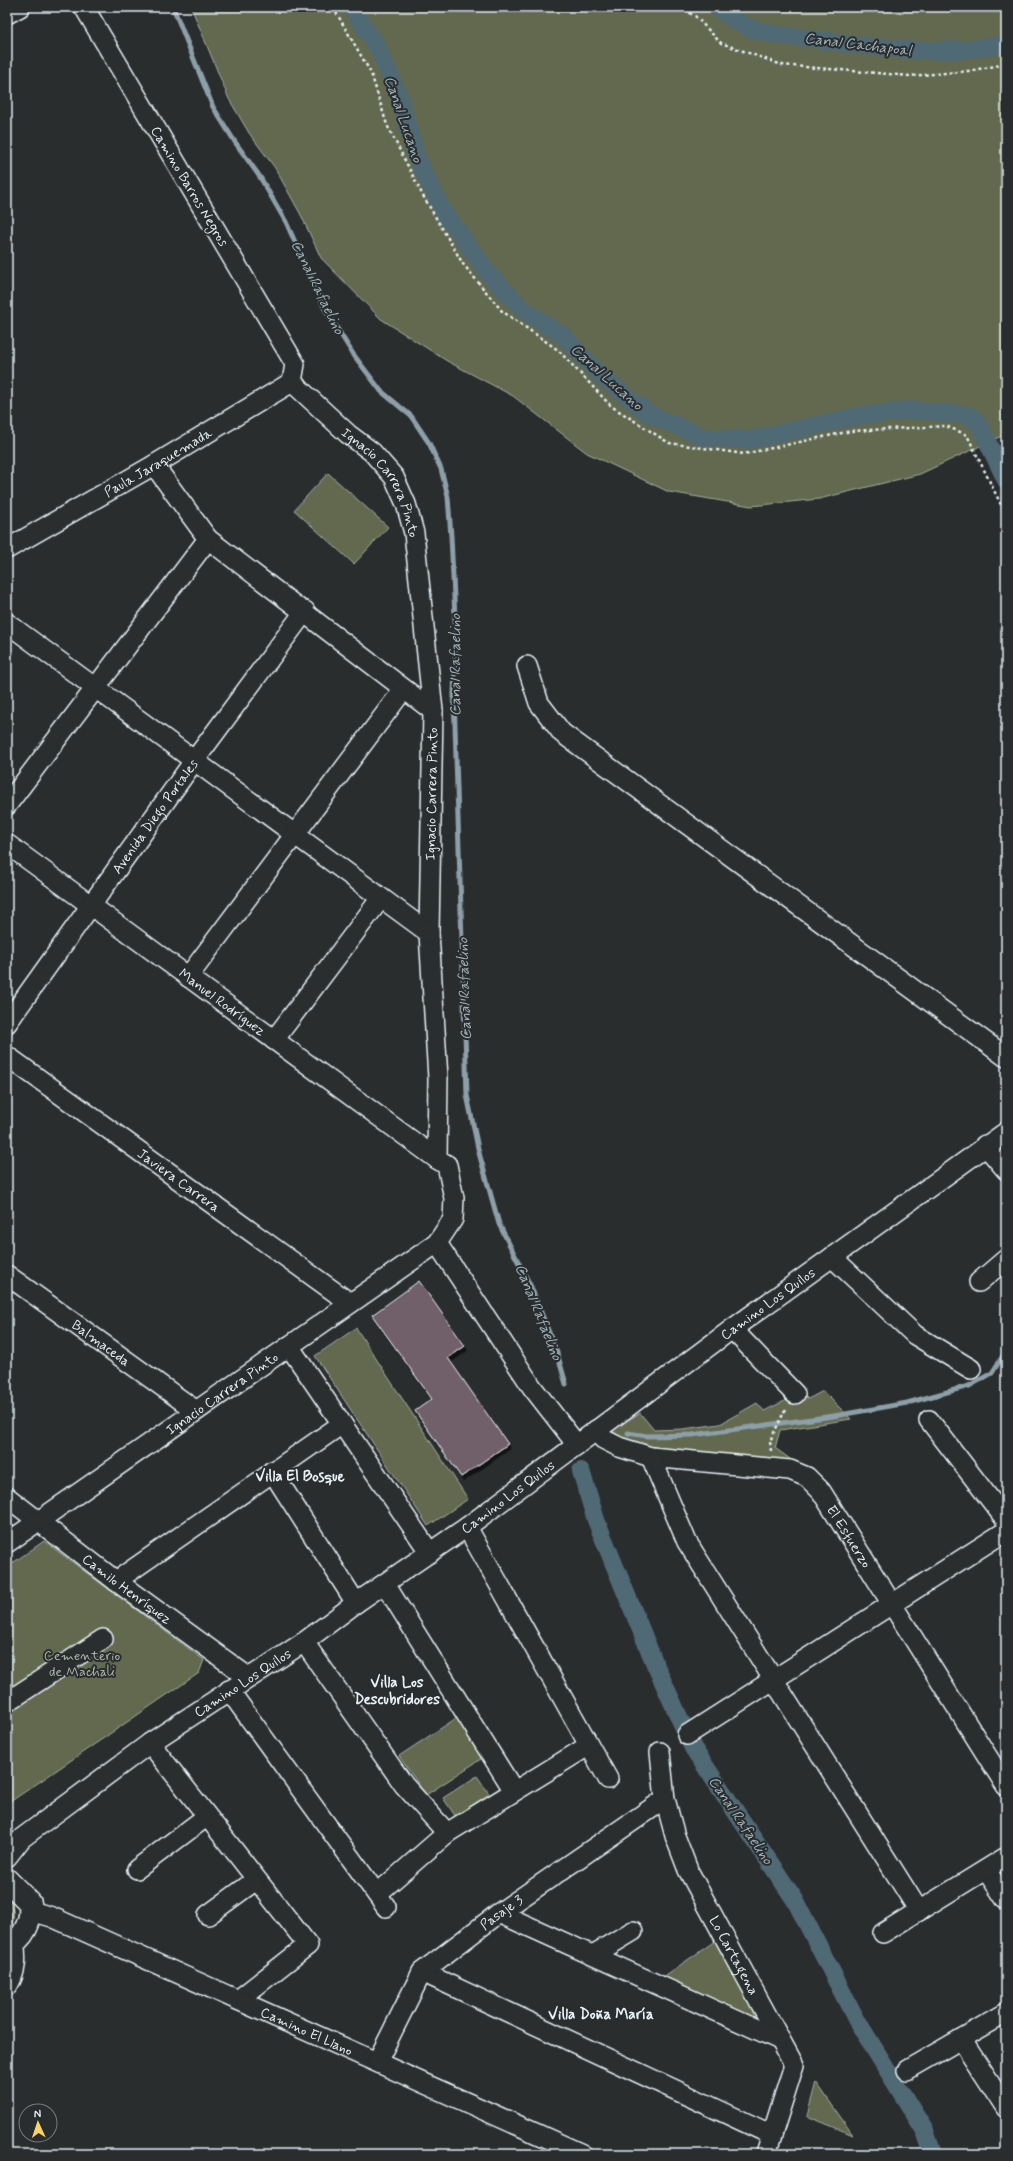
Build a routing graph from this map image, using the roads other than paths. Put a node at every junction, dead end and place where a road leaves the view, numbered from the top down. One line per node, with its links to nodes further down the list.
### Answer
1 (20, 7): 3 (street)
2 (84, 7): 4 (street, Camino Barros Negros)
3 (7, 14)
4 (294, 373): 5 (street, Paula Jaraquemada); 13 (street, Ignacio Carrera Pinto)
5 (154, 465): 6 (street); 7 (street, Paula Jaraquemada)
6 (208, 539): 8 (street); 11 (street)
7 (7, 549)
8 (304, 611): 12 (street); 14 (street, Avenida Diego Portales)
9 (7, 623): 11 (street)
10 (527, 666): 25 (street)
11 (96, 688): 14 (street); 15 (street)
12 (403, 690): 13 (street); 16 (street)
13 (433, 711): 20 (street, Ignacio Carrera Pinto)
14 (194, 761): 16 (street); 19 (street, Avenida Diego Portales)
15 (7, 805)
16 (294, 834): 18 (street); 21 (street)
17 (7, 844): 19 (street, Manuel Rodríguez)
18 (381, 898): 20 (street); 23 (street)
19 (92, 906): 21 (street, Manuel Rodríguez); 22 (street, Avenida Diego Portales)
20 (429, 934): 28 (street, Ignacio Carrera Pinto)
21 (188, 977): 23 (street, Manuel Rodríguez)
22 (7, 1023)
23 (274, 1040): 28 (street, Manuel Rodríguez)
24 (7, 1056): 35 (street, Javiera Carrera)
25 (1006, 1057)
26 (1006, 1132): 27 (street, Camino Los Quilos)
27 (985, 1145): 29 (street); 31 (street, Camino Los Quilos)
28 (437, 1160): 30 (street, Ignacio Carrera Pinto)
29 (1006, 1170)
30 (437, 1243): 35 (street, Ignacio Carrera Pinto); 44 (street)
31 (832, 1257): 36 (street, Camino Los Quilos); 38 (street)
32 (1006, 1259): 34 (street)
33 (7, 1275): 40 (street, Balmaceda)
34 (979, 1282)
35 (350, 1303): 37 (street, Ignacio Carrera Pinto)
36 (732, 1329): 39 (street); 43 (street, Camino Los Quilos)
37 (289, 1346): 40 (street, Ignacio Carrera Pinto); 42 (street)
38 (971, 1369)
39 (795, 1394)
40 (195, 1410): 48 (street, Ignacio Carrera Pinto)
41 (929, 1420): 49 (street)
42 (342, 1424): 46 (street); 53 (street)
43 (596, 1430): 44 (street, Camino Los Quilos); 45 (street, El Esfuerzo)
44 (577, 1445): 50 (street, Camino Los Quilos)
45 (651, 1457): 57 (street, El Esfuerzo); 61 (street)
46 (272, 1471): 54 (street); 56 (street)
47 (7, 1498): 48 (street, Camilo Henríquez)
48 (39, 1520): 52 (street, Ignacio Carrera Pinto); 54 (street, Camilo Henríquez)
49 (1006, 1520)
50 (467, 1527): 53 (street, Camino Los Quilos); 66 (street)
51 (1006, 1531): 57 (street)
52 (7, 1543)
53 (430, 1553): 55 (street, Camino Los Quilos)
54 (116, 1581): 60 (street, Camilo Henríquez)
55 (385, 1584): 56 (street, Camino Los Quilos); 70 (street)
56 (356, 1603): 59 (street, Camino Los Quilos)
57 (892, 1604): 61 (street); 69 (street, El Esfuerzo)
58 (103, 1639): 63 (street)
59 (304, 1642): 60 (street, Camino Los Quilos); 73 (street)
60 (248, 1677): 62 (street, Camino Los Quilos)
61 (774, 1678): 64 (street); 82 (street)
62 (230, 1690): 65 (street, Camino Los Quilos); 73 (street)
63 (7, 1702)
64 (688, 1735)
65 (150, 1743): 72 (street); 74 (street, Camino Los Quilos)
66 (588, 1746): 68 (street); 70 (street)
67 (660, 1752): 71 (street, Lo Cartagena)
68 (608, 1780)
69 (1006, 1786)
70 (514, 1791): 73 (street)
71 (665, 1799): 83 (street, Pasaje 3); 94 (street, Lo Cartagena)
72 (206, 1817): 76 (street); 79 (street)
73 (447, 1833)
74 (7, 1857)
75 (1006, 1857): 77 (street)
76 (137, 1869)
77 (986, 1870): 80 (street); 82 (street)
78 (7, 1880): 81 (main road)
79 (256, 1880): 84 (street); 91 (street)
80 (1006, 1900)
81 (31, 1911): 87 (main road); 91 (street, Camino El Llano)
82 (920, 1911): 86 (street)
83 (499, 1913): 88 (street); 89 (street, Pasaje 3)
84 (208, 1915)
85 (633, 1931): 88 (street)
86 (883, 1933)
87 (10, 1946): 90 (main road)
88 (593, 1956): 94 (street)
89 (422, 1972): 95 (street, Pasaje 3); 98 (street)
90 (9, 1975)
91 (238, 2000): 95 (street, Camino El Llano)
92 (1006, 2013): 93 (street)
93 (961, 2039): 96 (street); 97 (street)
94 (780, 2040): 98 (street, Lo Cartagena)
95 (377, 2062): 99 (street, Camino El Llano)
96 (907, 2070)
97 (1006, 2108)
98 (772, 2135): 100 (street, Lo Cartagena)
99 (582, 2154)
100 (766, 2154)

